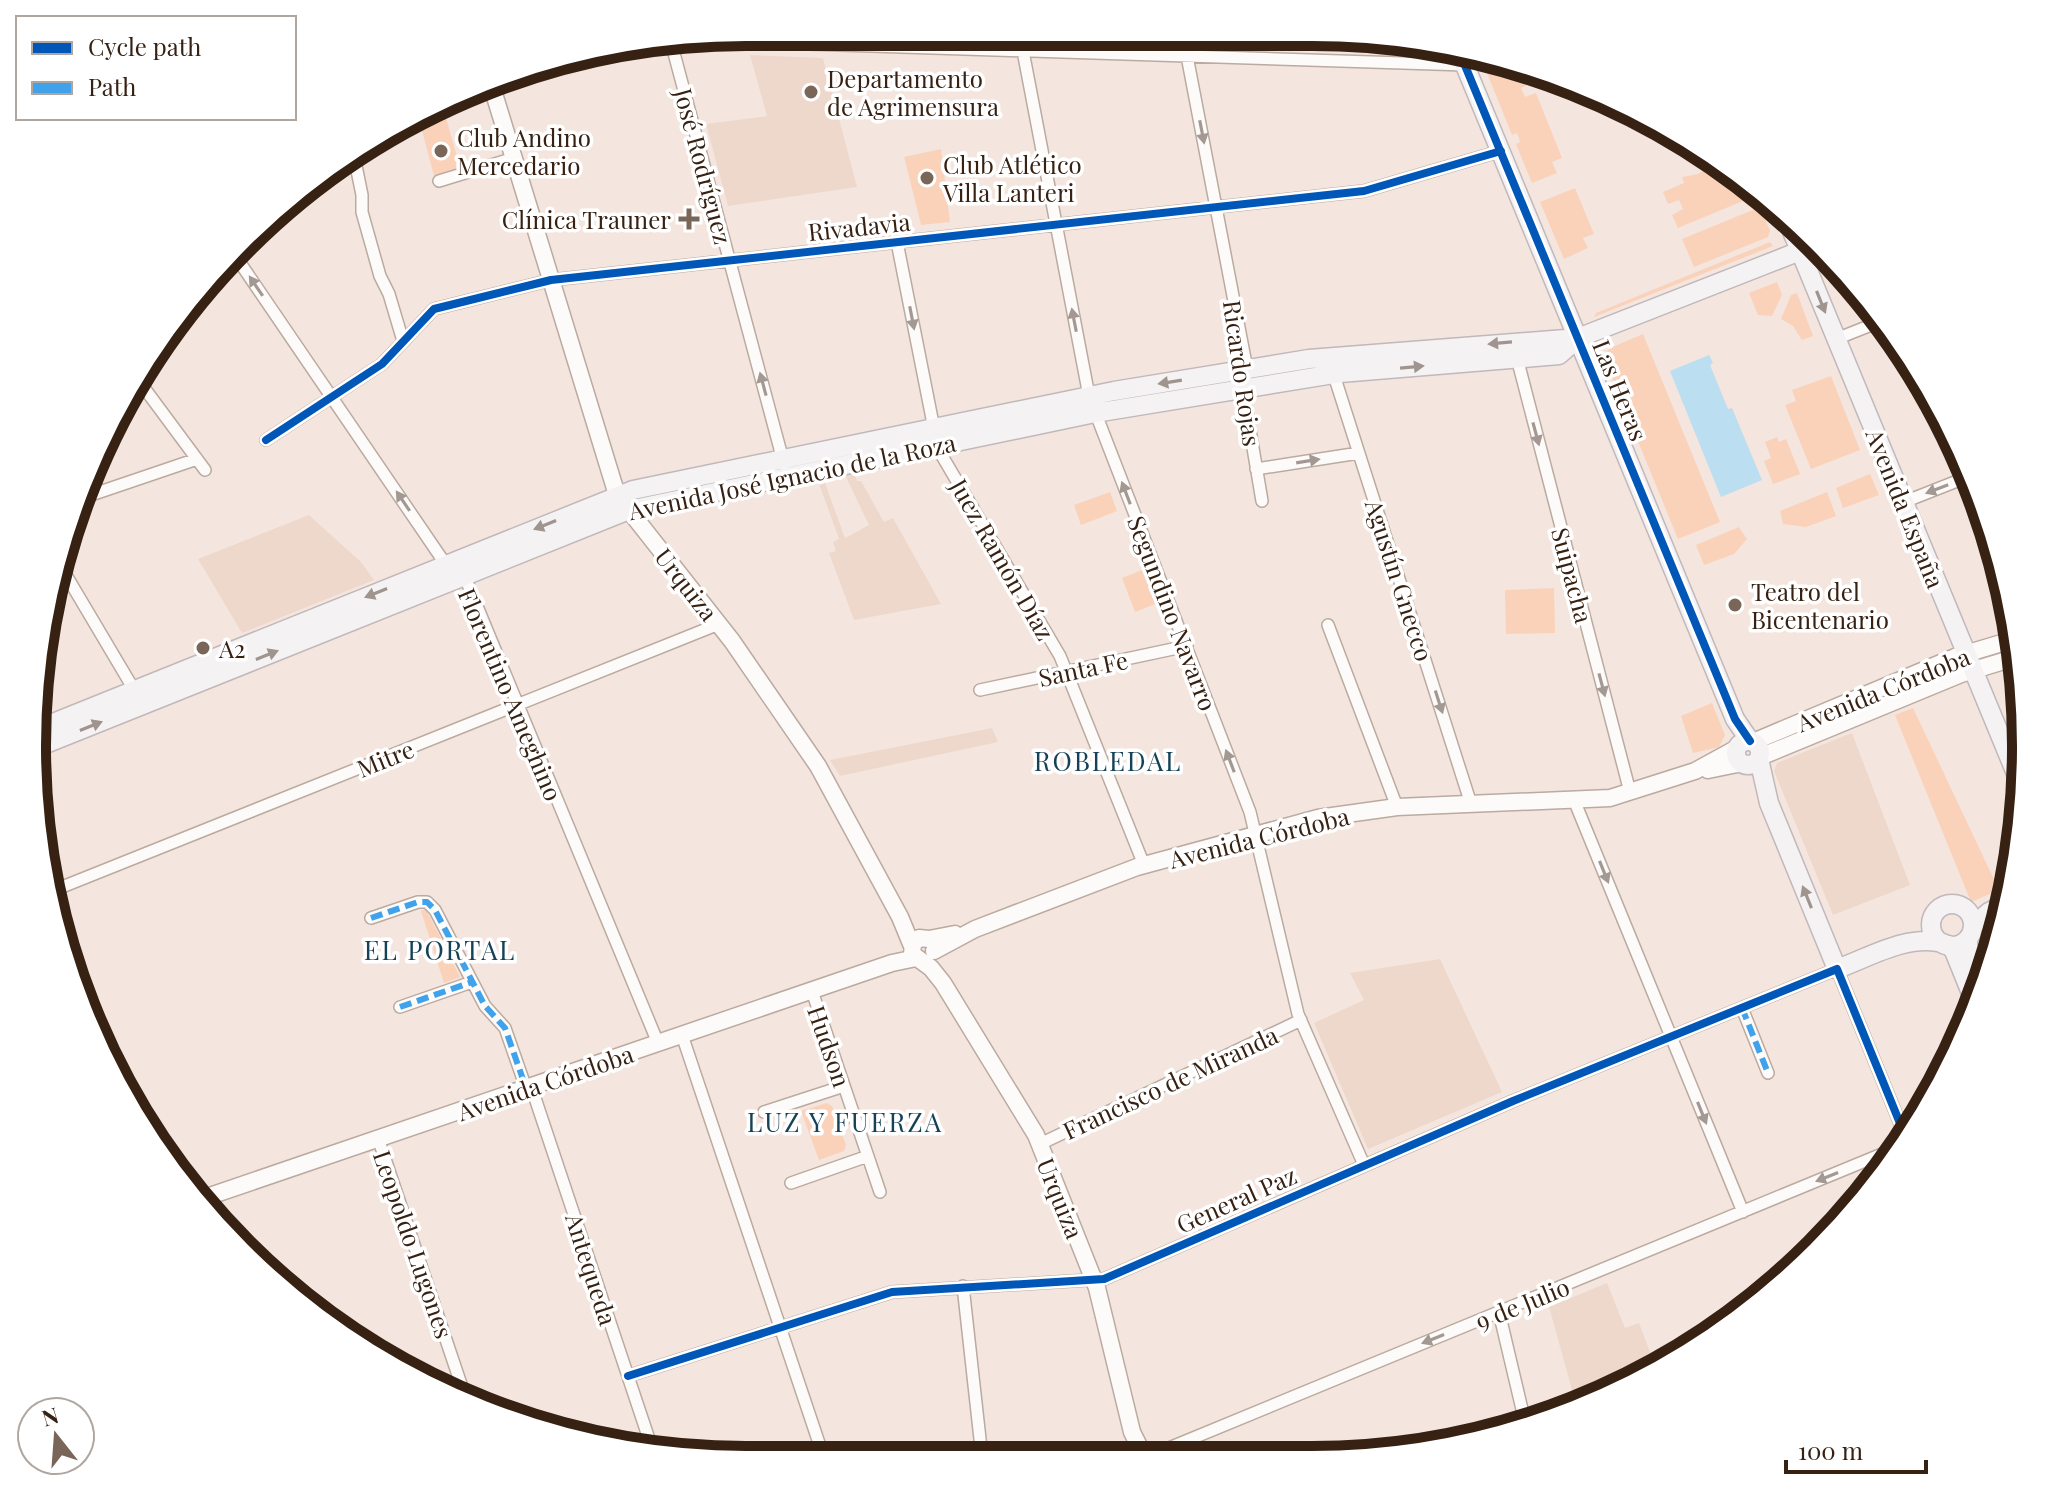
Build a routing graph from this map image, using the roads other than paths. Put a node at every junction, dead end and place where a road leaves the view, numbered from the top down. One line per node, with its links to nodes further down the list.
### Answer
1 (869, 46): 3 (street)
2 (673, 50): 16 (street, José Rodríguez)
3 (1023, 51): 4 (street); 13 (street, Segundino Navarro)
4 (1187, 56): 5 (street); 12 (street, Ricardo Rojas, one-way to 12)
5 (1441, 58)
6 (1464, 63): 8 (main road, Las Heras)
7 (494, 93): 9 (main road, Urquiza)
8 (1501, 151): 12 (street, Rivadavia); 20 (main road, Las Heras)
9 (514, 158): 11 (street); 18 (main road, Urquiza)
10 (356, 165): 22 (street)
11 (439, 181)
12 (1216, 207): 13 (street, Rivadavia); 26 (street, Ricardo Rojas)
13 (1056, 224): 14 (street, Rivadavia); 30 (street, Segundino Navarro, one-way to 13)
14 (897, 242): 16 (street, Rivadavia); 31 (street, Juez Ramón Díaz, one-way to 31)
15 (1805, 249): 20 (main road, Avenida José Ignacio de la Roza); 21 (main road, Avenida España, one-way to 21)
16 (729, 260): 18 (street, Rivadavia); 35 (street, José Rodríguez, one-way to 16)
17 (240, 263): 29 (street, Florentino Ameghino, one-way to 17)
18 (551, 280): 22 (street, Rivadavia); 42 (main road, Urquiza)
19 (1871, 325): 21 (street)
20 (1578, 338): 23 (main road, Avenida José Ignacio de la Roza); 25 (main road, Avenida José Ignacio de la Roza, one-way to 25); 57 (main road, Las Heras)
21 (1836, 339): 41 (main road, Avenida España)
22 (403, 341): 29 (street, Rivadavia)
23 (1517, 358): 25 (main road, Avenida José Ignacio de la Roza, one-way to 23); 59 (street, Suipacha, one-way to 59)
24 (1309, 359): 25 (main road, Avenida José Ignacio de la Roza); 26 (main road, Avenida José Ignacio de la Roza); 28 (main road)
25 (1331, 366): 28 (main road, Avenida José Ignacio de la Roza); 33 (street, Agustín Gnecco)
26 (1247, 369): 28 (street, Ricardo Rojas); 30 (main road, Avenida José Ignacio de la Roza, one-way to 30)
27 (145, 389): 34 (street)
28 (1243, 389): 30 (main road, Avenida José Ignacio de la Roza); 36 (street, Ricardo Rojas)
29 (332, 397): 32 (street, Rivadavia); 43 (street, Florentino Ameghino, one-way to 29)
30 (1092, 405): 31 (main road, Avenida José Ignacio de la Roza); 31 (main road, Avenida José Ignacio de la Roza); 48 (street, Segundino Navarro, one-way to 30)
31 (935, 436): 35 (main road, Avenida José Ignacio de la Roza); 51 (street, Juez Ramón Díaz)
32 (266, 440)
33 (1359, 453): 36 (street, one-way to 33); 61 (street, Agustín Gnecco, one-way to 61)
34 (197, 459): 37 (street); 39 (street)
35 (785, 468): 42 (main road, Avenida José Ignacio de la Roza); 42 (main road, Avenida José Ignacio de la Roza)
36 (1256, 469): 40 (street, Ricardo Rojas)
37 (205, 470)
38 (1960, 480): 41 (street, one-way to 41)
39 (93, 494)
40 (1262, 501)
41 (1904, 502): 50 (main road, Avenida España)
42 (623, 503): 43 (main road, Avenida José Ignacio de la Roza); 45 (main road, Urquiza)
43 (455, 570): 53 (main road, Avenida José Ignacio de la Roza); 54 (street, Florentino Ameghino)
44 (67, 577): 53 (street)
45 (719, 624): 54 (street, Mitre); 74 (main road, Urquiza)
46 (1328, 625): 62 (street)
47 (2004, 644): 50 (main road, Avenida Córdoba)
48 (1187, 646): 51 (street, Santa Fe); 63 (street, Segundino Navarro, one-way to 48)
49 (2006, 658): 50 (main road, Avenida Córdoba)
50 (1970, 662): 57 (main road, Avenida Córdoba); 58 (main road, Avenida España)
51 (1067, 672): 52 (street, Santa Fe); 64 (street, Juez Ramón Díaz)
52 (980, 690)
53 (139, 697): 55 (main road, Avenida José Ignacio de la Roza); 56 (main road, Avenida José Ignacio de la Roza, one-way to 53)
54 (517, 705): 65 (street, Mitre); 85 (street, Florentino Ameghino)
55 (46, 726)
56 (46, 743)
57 (1750, 752): 59 (main road, Avenida Córdoba); 76 (main road, Las Heras, one-way to 57)
58 (2012, 763)
59 (1630, 792): 60 (main road, Avenida Córdoba)
60 (1574, 800): 61 (main road, Avenida Córdoba); 84 (street, one-way to 84)
61 (1471, 804): 62 (main road, Avenida Córdoba)
62 (1397, 807): 63 (main road, Avenida Córdoba)
63 (1255, 835): 64 (main road, Avenida Córdoba); 82 (street, Segundino Navarro)
64 (1144, 865): 74 (main road, Avenida Córdoba)
65 (60, 888)
66 (1993, 906): 67 (main road)
67 (1963, 907): 70 (main road); 71 (main road)
68 (1991, 914): 71 (main road)
69 (371, 918): 77 (street, Antequeda)
70 (1932, 922): 72 (main road, General Paz); 73 (main road)
71 (1971, 932): 73 (main road); 75 (main road)
72 (1909, 942): 73 (main road, General Paz); 76 (main road, General Paz)
73 (1946, 944): 78 (main road)
74 (922, 949): 79 (main road, Avenida Córdoba); 92 (main road, Urquiza)
75 (1976, 966)
76 (1837, 969): 81 (street, General Paz); 90 (street, Las Heras)
77 (472, 982): 80 (street); 88 (street, Antequeda)
78 (1969, 988)
79 (812, 991): 83 (main road, Avenida Córdoba); 87 (street, Hudson)
80 (400, 1007)
81 (1742, 1008): 84 (street, General Paz); 86 (street)
82 (1301, 1020): 92 (street, Francisco de Miranda); 95 (street, Segundino Navarro)
83 (682, 1035): 85 (main road, Avenida Córdoba); 103 (street)
84 (1671, 1036): 95 (street, General Paz); 99 (street, one-way to 99)
85 (658, 1043): 88 (main road, Avenida Córdoba)
86 (1768, 1073)
87 (844, 1086): 89 (street); 94 (street, Hudson)
88 (529, 1087): 91 (main road, Avenida Córdoba); 104 (street, Antequeda)
89 (764, 1112)
90 (1900, 1124)
91 (378, 1138): 98 (main road, Avenida Córdoba); 105 (street, Leopoldo Lugones)
92 (1040, 1144): 100 (main road, Urquiza)
93 (1879, 1155): 99 (street, 9 de Julio, one-way to 99)
94 (868, 1156): 96 (street); 97 (street, Hudson)
95 (1364, 1165): 100 (street, General Paz)
96 (791, 1183)
97 (880, 1192)
98 (213, 1200)
99 (1743, 1212): 102 (street, 9 de Julio)
100 (1094, 1279): 101 (street, General Paz); 110 (main road, Urquiza)
101 (963, 1286): 103 (street, General Paz); 109 (street)
102 (1499, 1312): 106 (street); 111 (street, 9 de Julio, one-way to 111)
103 (780, 1327): 104 (street, General Paz); 108 (street)
104 (628, 1376): 107 (street, Antequeda)
105 (461, 1386)
106 (1523, 1413)
107 (649, 1439)
108 (821, 1446)
109 (981, 1446)
110 (1135, 1446)
111 (1174, 1446)

